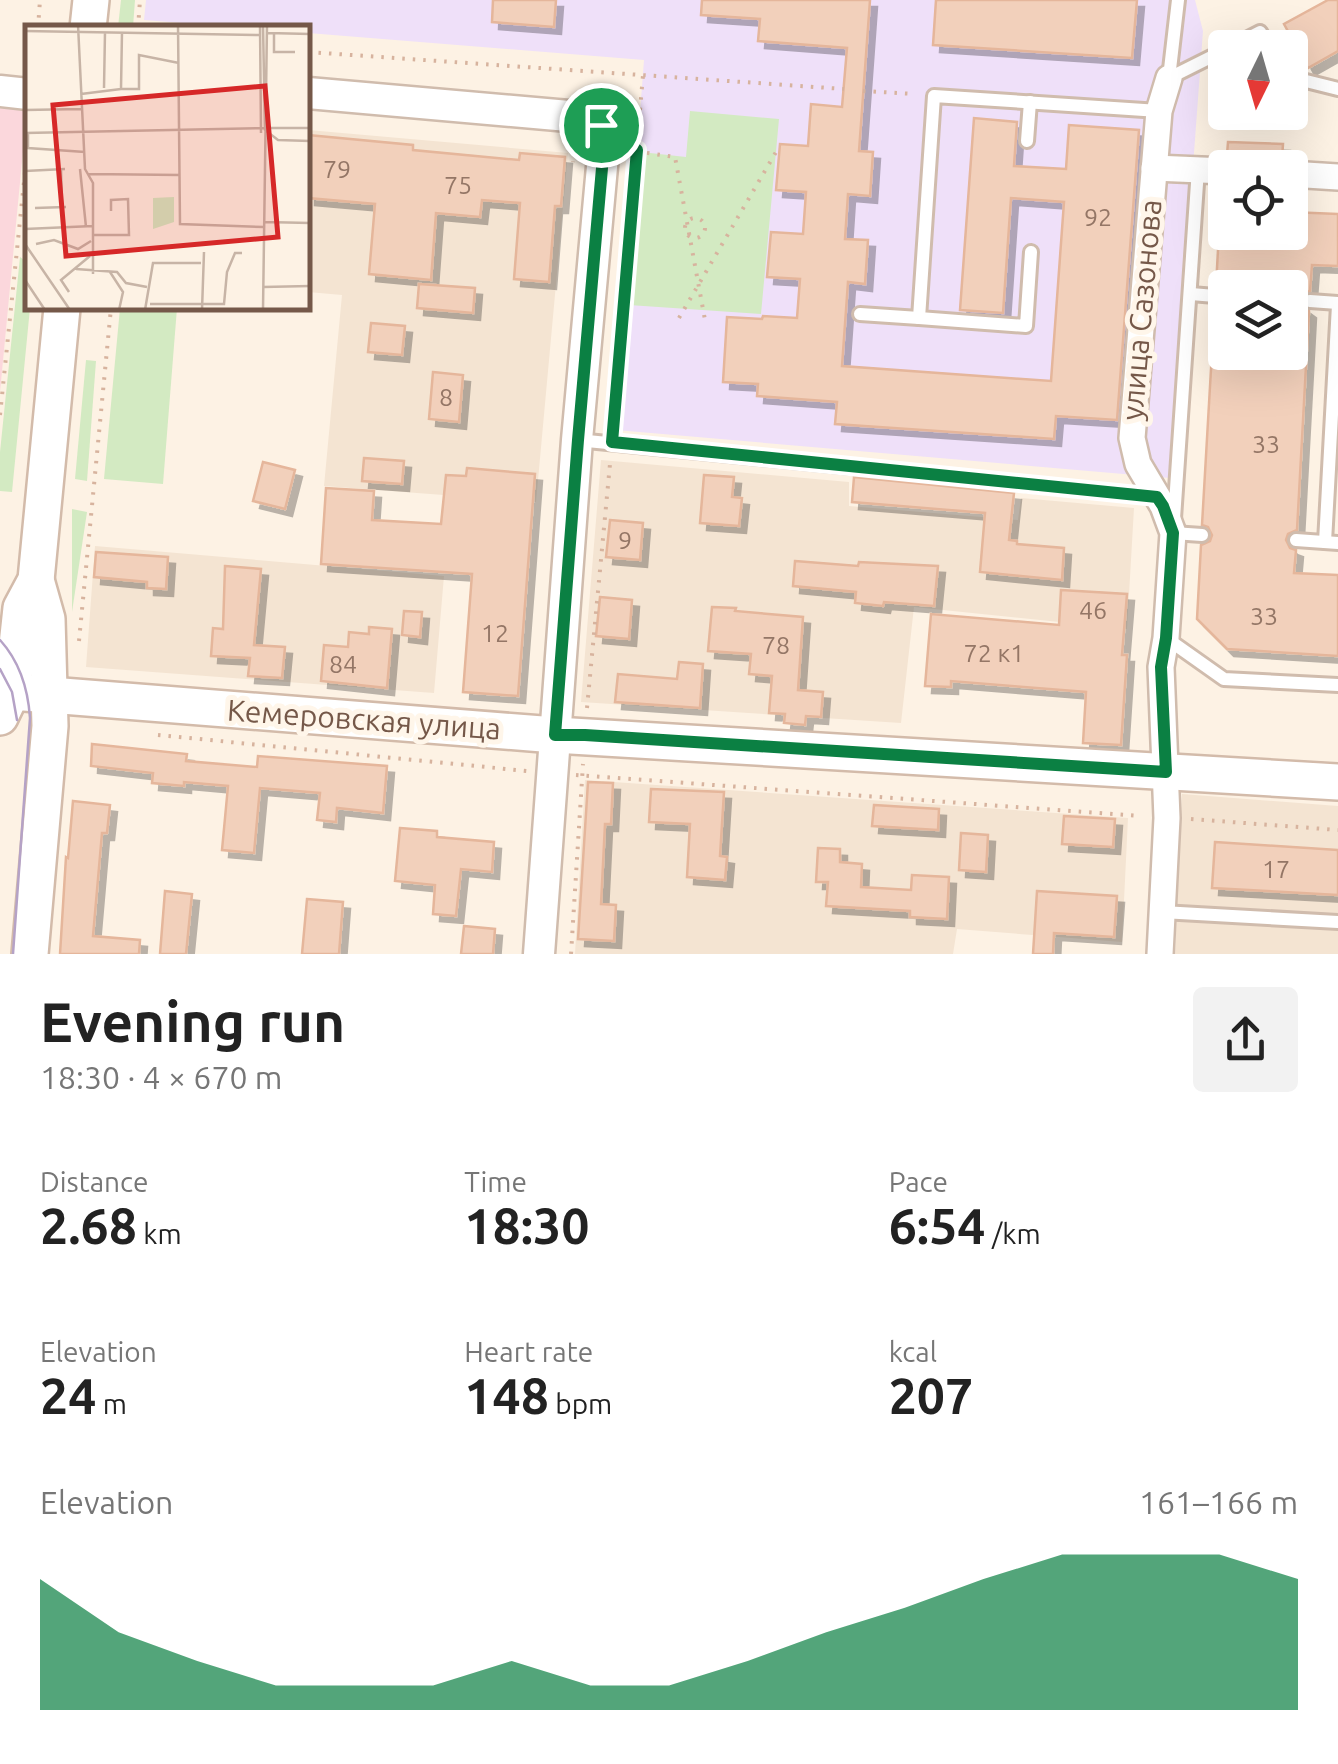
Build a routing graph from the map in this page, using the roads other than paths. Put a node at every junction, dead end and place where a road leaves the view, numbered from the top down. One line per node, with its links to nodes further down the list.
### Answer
1 (91, 0): 3 (main road)
2 (1178, 0): 5 (lane)
3 (88, 25)
4 (1208, 58): 5 (lane)
5 (1168, 78): 12 (street, улица Сазонова)
6 (1308, 82): 7 (lane)
7 (1338, 89)
8 (0, 92): 10 (street)
9 (310, 93): 27 (street)
10 (25, 94)
11 (1030, 102): 12 (lane); 13 (lane); 26 (lane)
12 (1159, 111): 14 (street, улица Сазонова)
13 (1027, 141)
14 (1154, 168): 15 (street); 28 (street, улица Сазонова)
15 (1198, 169): 16 (street); 20 (lane)
16 (1208, 170)
17 (1308, 175): 18 (street)
18 (1338, 177)
19 (1031, 252): 26 (lane)
20 (1190, 294): 21 (lane); 29 (lane)
21 (1208, 295)
22 (1310, 301): 23 (lane)
23 (1338, 304): 32 (lane)
24 (62, 310): 33 (main road)
25 (860, 314): 26 (lane)
26 (918, 318)
27 (578, 440): 28 (lane); 38 (street)
28 (1157, 497): 29 (street, улица Сазонова)
29 (1173, 533): 30 (lane); 34 (street, улица Сазонова)
30 (1202, 535)
31 (1296, 540): 32 (lane)
32 (1331, 542)
33 (36, 580): 36 (main road); 37 (main road)
34 (1166, 638): 35 (lane); 39 (street, улица Сазонова)
35 (1338, 686)
36 (50, 695): 37 (main road, Кемеровская улица); 38 (main road, Кемеровская улица); 43 (main road)
37 (4, 700)
38 (555, 735): 39 (main road, Кемеровская улица); 44 (street)
39 (1166, 772): 40 (main road, Кемеровская улица); 41 (street, улица Сазонова)
40 (1338, 782)
41 (1162, 912): 42 (lane); 45 (street, улица Сазонова)
42 (1338, 922)
43 (30, 954)
44 (539, 954)
45 (1160, 954)

